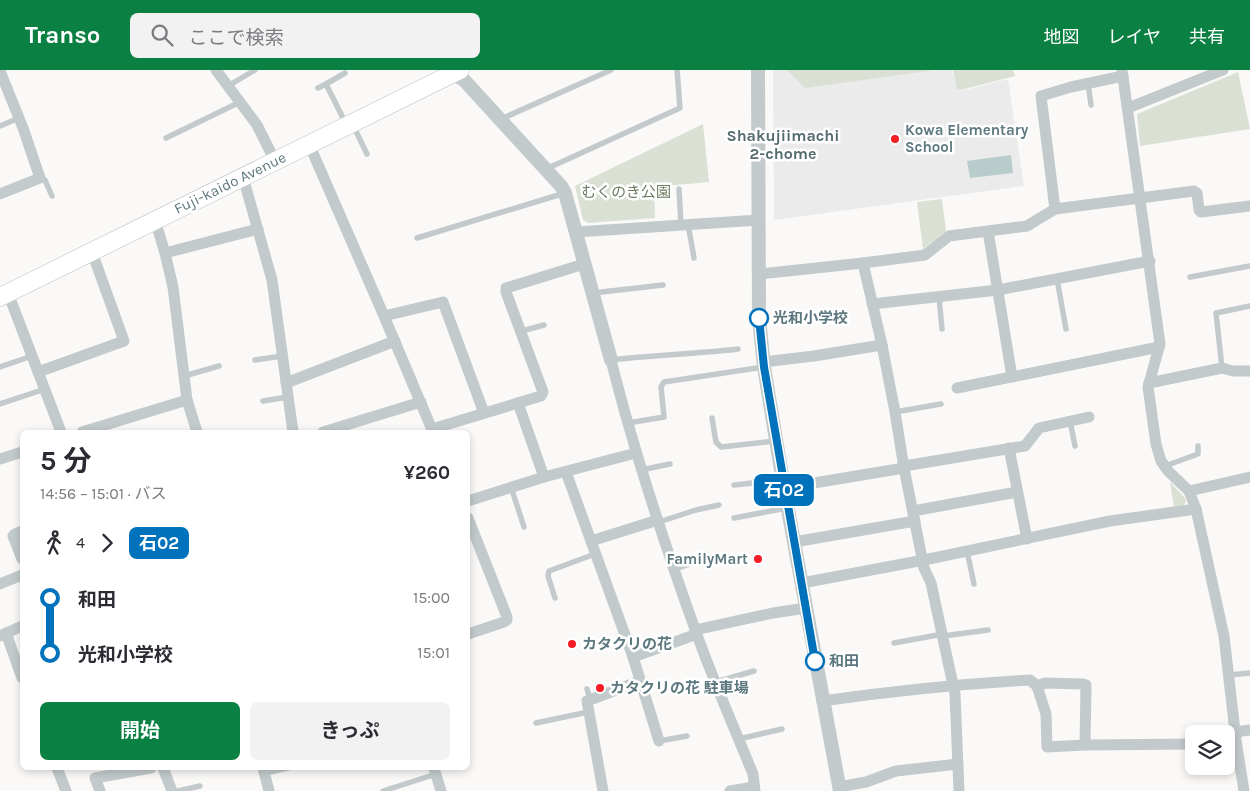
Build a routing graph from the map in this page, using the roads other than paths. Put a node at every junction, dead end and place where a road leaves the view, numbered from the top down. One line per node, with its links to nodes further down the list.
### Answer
1 (0, 70): 18 (street)
2 (216, 70): 13 (street)
3 (255, 70): 13 (lane)
4 (611, 70): 19 (lane)
5 (677, 70): 26 (lane)
6 (758, 70): 37 (street)
7 (1223, 70): 17 (street)
8 (454, 71): 19 (street); 20 (main road, Fuji-kaido Avenue)
9 (1123, 72): 11 (street); 17 (street)
10 (345, 73): 12 (lane)
11 (1088, 83): 16 (lane); 35 (street)
12 (326, 84): 14 (lane); 20 (lane)
13 (228, 86): 15 (street)
14 (318, 88)
15 (240, 102): 22 (lane); 25 (street)
16 (1091, 105)
17 (1128, 108): 33 (street)
18 (20, 118): 21 (lane); 28 (street)
19 (501, 119): 26 (street)
20 (350, 125): 23 (main road, Fuji-kaido Avenue); 24 (lane)
21 (0, 126)
22 (166, 138)
23 (309, 144): 25 (main road, Fuji-kaido Avenue); 60 (street)
24 (367, 154)
25 (275, 161): 27 (main road, Fuji-kaido Avenue)
26 (546, 170): 30 (street)
27 (243, 176): 36 (main road, Fuji-kaido Avenue); 39 (street)
28 (40, 178): 31 (street); 32 (lane)
29 (680, 189): 38 (lane)
30 (565, 193): 41 (street); 42 (lane)
31 (0, 194)
32 (52, 196)
33 (1141, 198): 34 (street); 35 (street); 46 (street)
34 (1250, 206)
35 (1055, 209): 40 (street)
36 (155, 220): 43 (main road, Fuji-kaido Avenue); 44 (street)
37 (759, 220): 38 (street); 50 (street)
38 (685, 224): 41 (street); 45 (lane)
39 (258, 229): 44 (street); 70 (street)
40 (988, 231): 47 (street); 54 (street)
41 (576, 232): 48 (street)
42 (417, 238)
43 (92, 252): 56 (main road, Fuji-kaido Avenue); 78 (street)
44 (165, 253): 79 (street)
45 (694, 258)
46 (1150, 261): 52 (street); 67 (street)
47 (863, 263): 50 (street); 58 (street)
48 (584, 264): 55 (street); 64 (street)
49 (1250, 266): 51 (lane)
50 (759, 274): 73 (street)
51 (1190, 277)
52 (1057, 279): 54 (street); 63 (lane)
53 (663, 285): 55 (lane)
54 (998, 290): 57 (street); 80 (street)
55 (592, 293): 72 (street)
56 (4, 295): 69 (street)
57 (939, 297): 58 (street); 62 (lane)
58 (872, 304): 66 (street)
59 (1250, 306): 76 (lane)
60 (384, 316): 65 (street); 93 (street)
61 (544, 326): 64 (lane)
62 (942, 329)
63 (1066, 330)
64 (522, 331): 89 (street)
65 (395, 341): 81 (street); 88 (street)
66 (882, 345): 73 (street); 92 (street)
67 (1159, 347): 80 (street); 82 (street)
68 (738, 349): 72 (lane)
69 (32, 356): 75 (lane); 78 (street)
70 (282, 356): 71 (lane); 81 (street)
71 (255, 360)
72 (611, 360): 97 (street)
73 (763, 364): 97 (lane); 105 (street)
74 (219, 366): 79 (lane)
75 (0, 367)
76 (1222, 368): 77 (street); 82 (street)
77 (1250, 371)
78 (38, 372): 84 (street)
79 (184, 376): 86 (street)
80 (1012, 377): 83 (street)
81 (286, 383): 85 (street)
82 (1149, 383): 113 (street)
83 (957, 388)
84 (45, 389): 90 (lane); 98 (street)
85 (288, 397): 87 (lane); 101 (street)
86 (187, 400): 99 (street); 100 (street)
87 (263, 401)
88 (421, 402): 102 (street); 103 (street)
89 (518, 403): 93 (street); 117 (street)
90 (0, 404)
91 (941, 404): 92 (lane)
92 (895, 412): 114 (street)
93 (484, 413): 104 (street)
94 (1090, 417): 96 (street)
95 (712, 418): 105 (lane)
96 (1070, 421): 106 (lane); 108 (street)
97 (628, 423): 110 (street)
98 (60, 430)
99 (89, 430)
100 (196, 430)
101 (293, 430)
102 (330, 430)
103 (432, 430)
104 (435, 430)
105 (776, 440): 119 (street)
106 (1075, 446)
107 (1198, 446): 113 (lane)
108 (1009, 448): 114 (street); 123 (street)
109 (20, 453): 111 (street)
110 (636, 453): 115 (street); 116 (street)
111 (0, 459)
112 (670, 464): 115 (lane)
113 (1165, 466): 122 (street)
114 (904, 467): 119 (street); 128 (street)
115 (641, 470): 130 (street)
116 (566, 472): 117 (street); 135 (street)
117 (544, 477): 121 (street)
118 (1250, 477): 122 (street)
119 (783, 484): 120 (lane); 126 (street)
120 (734, 485)
121 (511, 487): 124 (street); 132 (lane)
122 (1189, 490): 127 (street)
123 (1017, 492): 128 (street); 134 (street)
124 (470, 500)
125 (719, 505): 130 (lane)
126 (787, 508): 129 (lane); 136 (street)
127 (1196, 509): 134 (street); 160 (street)
128 (914, 516): 136 (street); 141 (street)
129 (734, 518)
130 (659, 521): 135 (street); 142 (street)
131 (470, 523): 152 (street)
132 (524, 527)
133 (20, 532): 138 (street)
134 (1026, 539): 137 (street)
135 (591, 540): 139 (street)
136 (794, 542): 144 (street)
137 (967, 552): 141 (street); 146 (lane)
138 (20, 554)
139 (595, 554): 147 (lane); 156 (street)
140 (717, 555): 142 (lane)
141 (924, 560): 144 (street); 154 (street)
142 (675, 568): 151 (street)
143 (20, 576): 145 (street)
144 (802, 583): 148 (street)
145 (0, 584)
146 (974, 584)
147 (555, 598)
148 (806, 608): 151 (street); 165 (street)
149 (20, 627): 153 (street)
150 (988, 630): 154 (lane)
151 (696, 632): 156 (street); 162 (street)
152 (470, 633)
153 (3, 635): 158 (street)
154 (943, 635): 155 (lane); 163 (street)
155 (894, 643)
156 (633, 657): 161 (street)
157 (754, 671): 162 (lane)
158 (20, 673)
159 (1250, 673): 160 (lane)
160 (1229, 675): 168 (street)
161 (637, 676): 166 (street); 174 (street)
162 (716, 682): 173 (street)
163 (953, 685): 164 (street); 165 (street); 178 (street)
164 (1037, 686): 176 (street); 176 (street)
165 (822, 701): 187 (street)
166 (588, 712): 167 (lane); 195 (street)
167 (536, 723)
168 (1232, 725)
169 (782, 729): 173 (lane)
170 (1250, 730): 172 (street)
171 (687, 736): 174 (lane)
172 (1235, 736)
173 (739, 739): 186 (street)
174 (659, 741)
175 (1185, 744): 176 (street)
176 (1085, 745)
177 (1235, 747): 198 (street)
178 (958, 764): 187 (street); 197 (street)
179 (58, 770): 188 (street)
180 (128, 770): 184 (street)
181 (164, 770): 190 (street)
182 (264, 770): 192 (street)
183 (435, 771): 193 (lane); 194 (street)
184 (93, 773): 189 (street)
185 (200, 786): 191 (lane)
186 (755, 789): 196 (street)
187 (839, 789)
188 (66, 791)
189 (100, 791)
190 (172, 791)
191 (178, 791)
192 (269, 791)
193 (383, 791)
194 (441, 791)
195 (603, 791)
196 (730, 791)
197 (959, 791)
198 (1244, 791)

